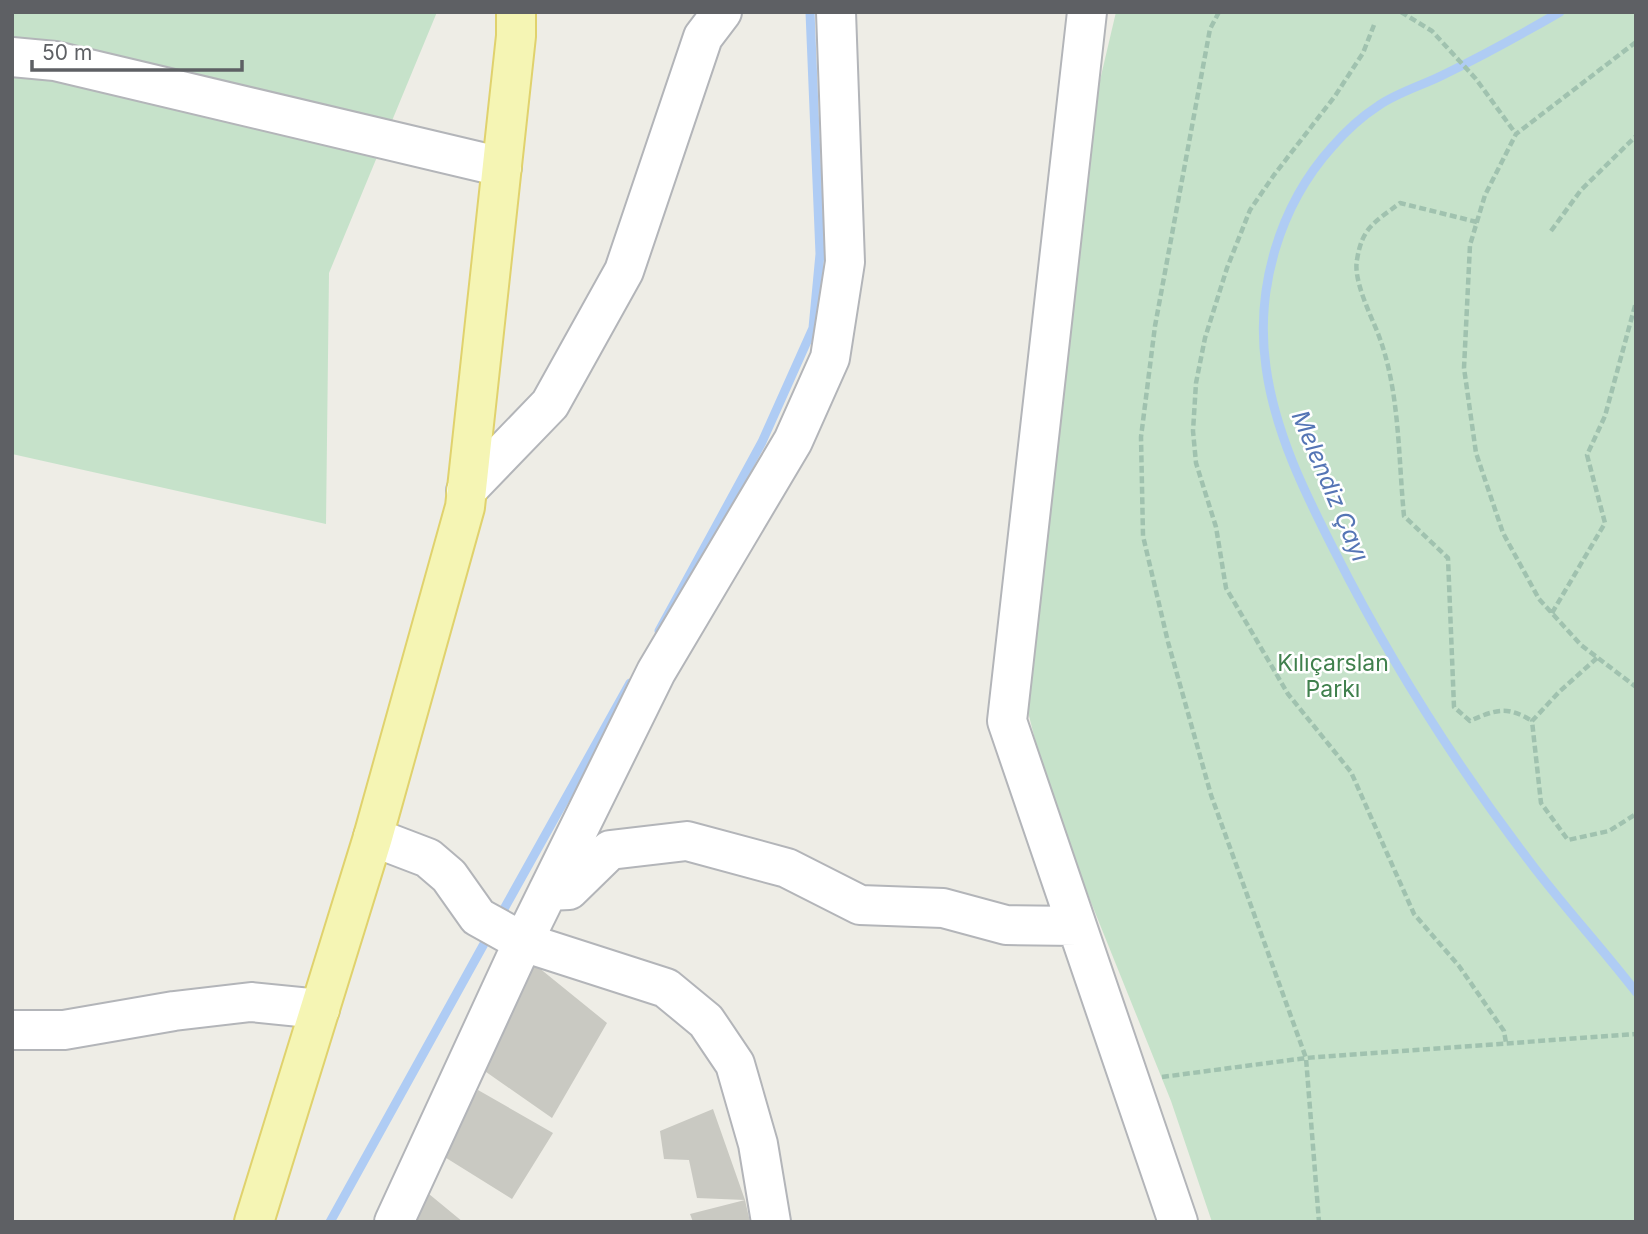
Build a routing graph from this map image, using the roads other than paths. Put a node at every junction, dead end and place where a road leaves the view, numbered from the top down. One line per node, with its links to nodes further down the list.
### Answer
1 (516, 12): 6 (main road)
2 (722, 12): 7 (street)
3 (836, 12): 9 (street)
4 (1087, 12): 10 (street)
5 (12, 58): 6 (street)
6 (502, 167): 7 (main road)
7 (466, 491): 8 (main road)
8 (373, 837): 11 (street); 12 (main road)
9 (548, 891): 10 (street); 11 (street)
10 (1077, 926): 17 (street)
11 (523, 942): 15 (street); 16 (street)
12 (320, 1009): 13 (street); 14 (main road)
13 (12, 1030)
14 (254, 1222)
15 (394, 1222)
16 (771, 1222)
17 (1178, 1222)

